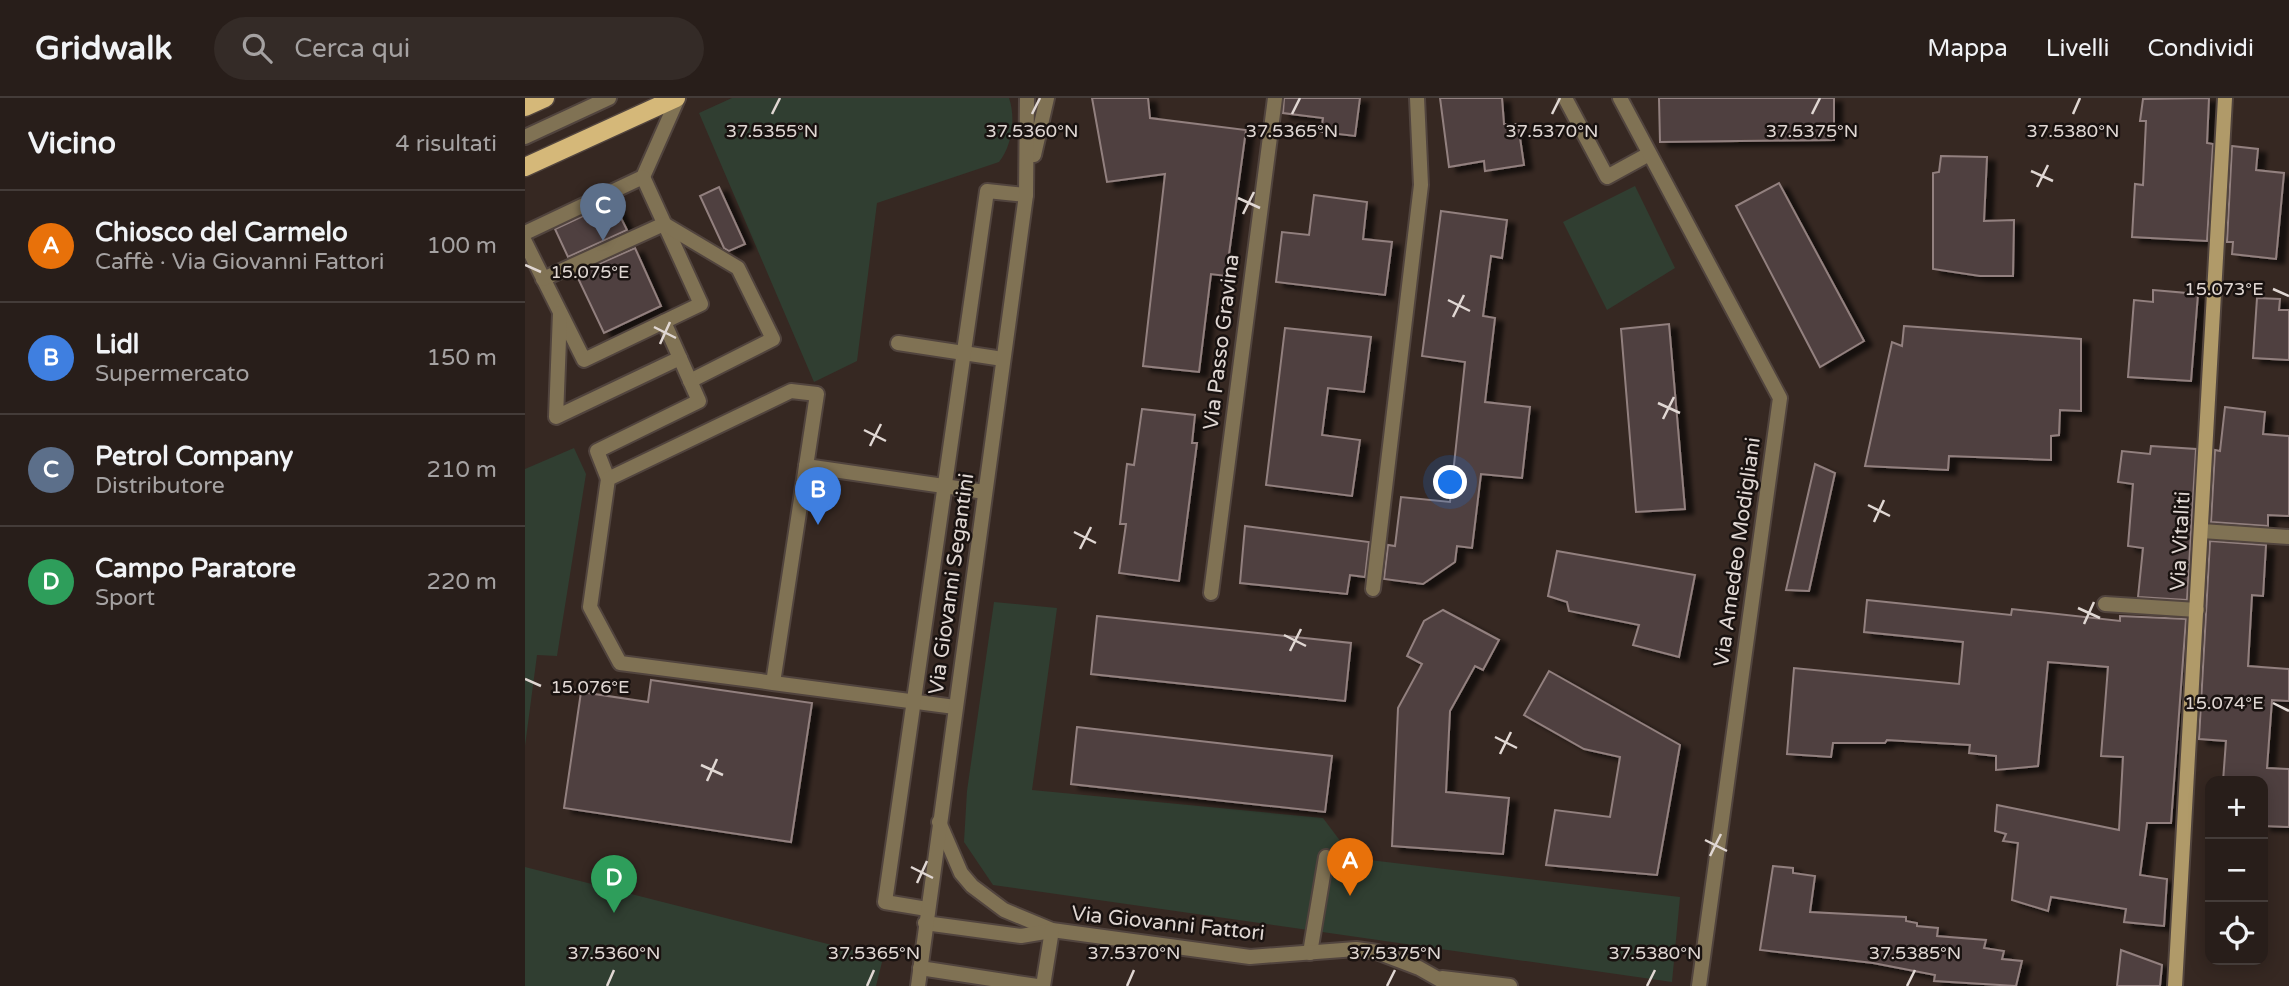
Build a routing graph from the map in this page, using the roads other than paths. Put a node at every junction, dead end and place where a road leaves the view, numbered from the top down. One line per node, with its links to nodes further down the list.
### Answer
1 (545, 98): 11 (main road)
2 (609, 98): 12 (street)
3 (677, 98): 14 (main road); 15 (street)
4 (1027, 98): 16 (street, Via Giovanni Segantini)
5 (1047, 98): 16 (street, Via Giovanni Segantini)
6 (1275, 98): 35 (street, Via Passo Gravina)
7 (1417, 98): 34 (street)
8 (1565, 98): 13 (street)
9 (1620, 98): 13 (street, Via Amedeo Modigliani)
10 (2225, 98): 32 (street, Via Vitaliti)
11 (525, 107)
12 (525, 137)
13 (1649, 154): 52 (street, Via Amedeo Modigliani)
14 (525, 167)
15 (643, 177): 17 (street); 18 (street)
16 (1027, 191): 24 (street); 26 (street, Via Giovanni Segantini)
17 (664, 224): 20 (street); 22 (street); 27 (street)
18 (525, 233)
19 (525, 242): 20 (street)
20 (543, 279): 21 (street)
21 (560, 312): 22 (street); 25 (street)
22 (664, 322): 25 (street)
23 (898, 343): 24 (street)
24 (964, 353): 26 (street); 30 (street)
25 (680, 358): 27 (street)
26 (1003, 359): 31 (street, Via Giovanni Segantini)
27 (691, 381): 29 (street)
28 (806, 466): 29 (street); 30 (street); 38 (street)
29 (608, 479): 38 (street)
30 (945, 486): 31 (street); 39 (street)
31 (985, 492): 40 (street, Via Giovanni Segantini)
32 (2202, 531): 33 (street); 37 (street, Via Vitaliti)
33 (2289, 537)
34 (1373, 589)
35 (1211, 593)
36 (2105, 604): 37 (street)
37 (2197, 610): 53 (street, Via Vitaliti)
38 (773, 683): 39 (street)
39 (914, 702): 40 (street); 43 (street)
40 (955, 707): 41 (street, Via Giovanni Segantini)
41 (938, 821): 43 (street, Via Giovanni Segantini); 44 (street, Via Giovanni Fattori)
42 (1327, 857): 45 (street)
43 (926, 916): 44 (street); 46 (street, Via Giovanni Segantini)
44 (1052, 930): 45 (street, Via Giovanni Fattori); 50 (street)
45 (1310, 953): 47 (street, Via Giovanni Fattori)
46 (920, 968): 48 (street, Via Giovanni Segantini); 49 (street)
47 (1446, 982): 51 (street, Via Giovanni Fattori)
48 (918, 986)
49 (1037, 986)
50 (1043, 986)
51 (1510, 986)
52 (1699, 986)
53 (2175, 986)

